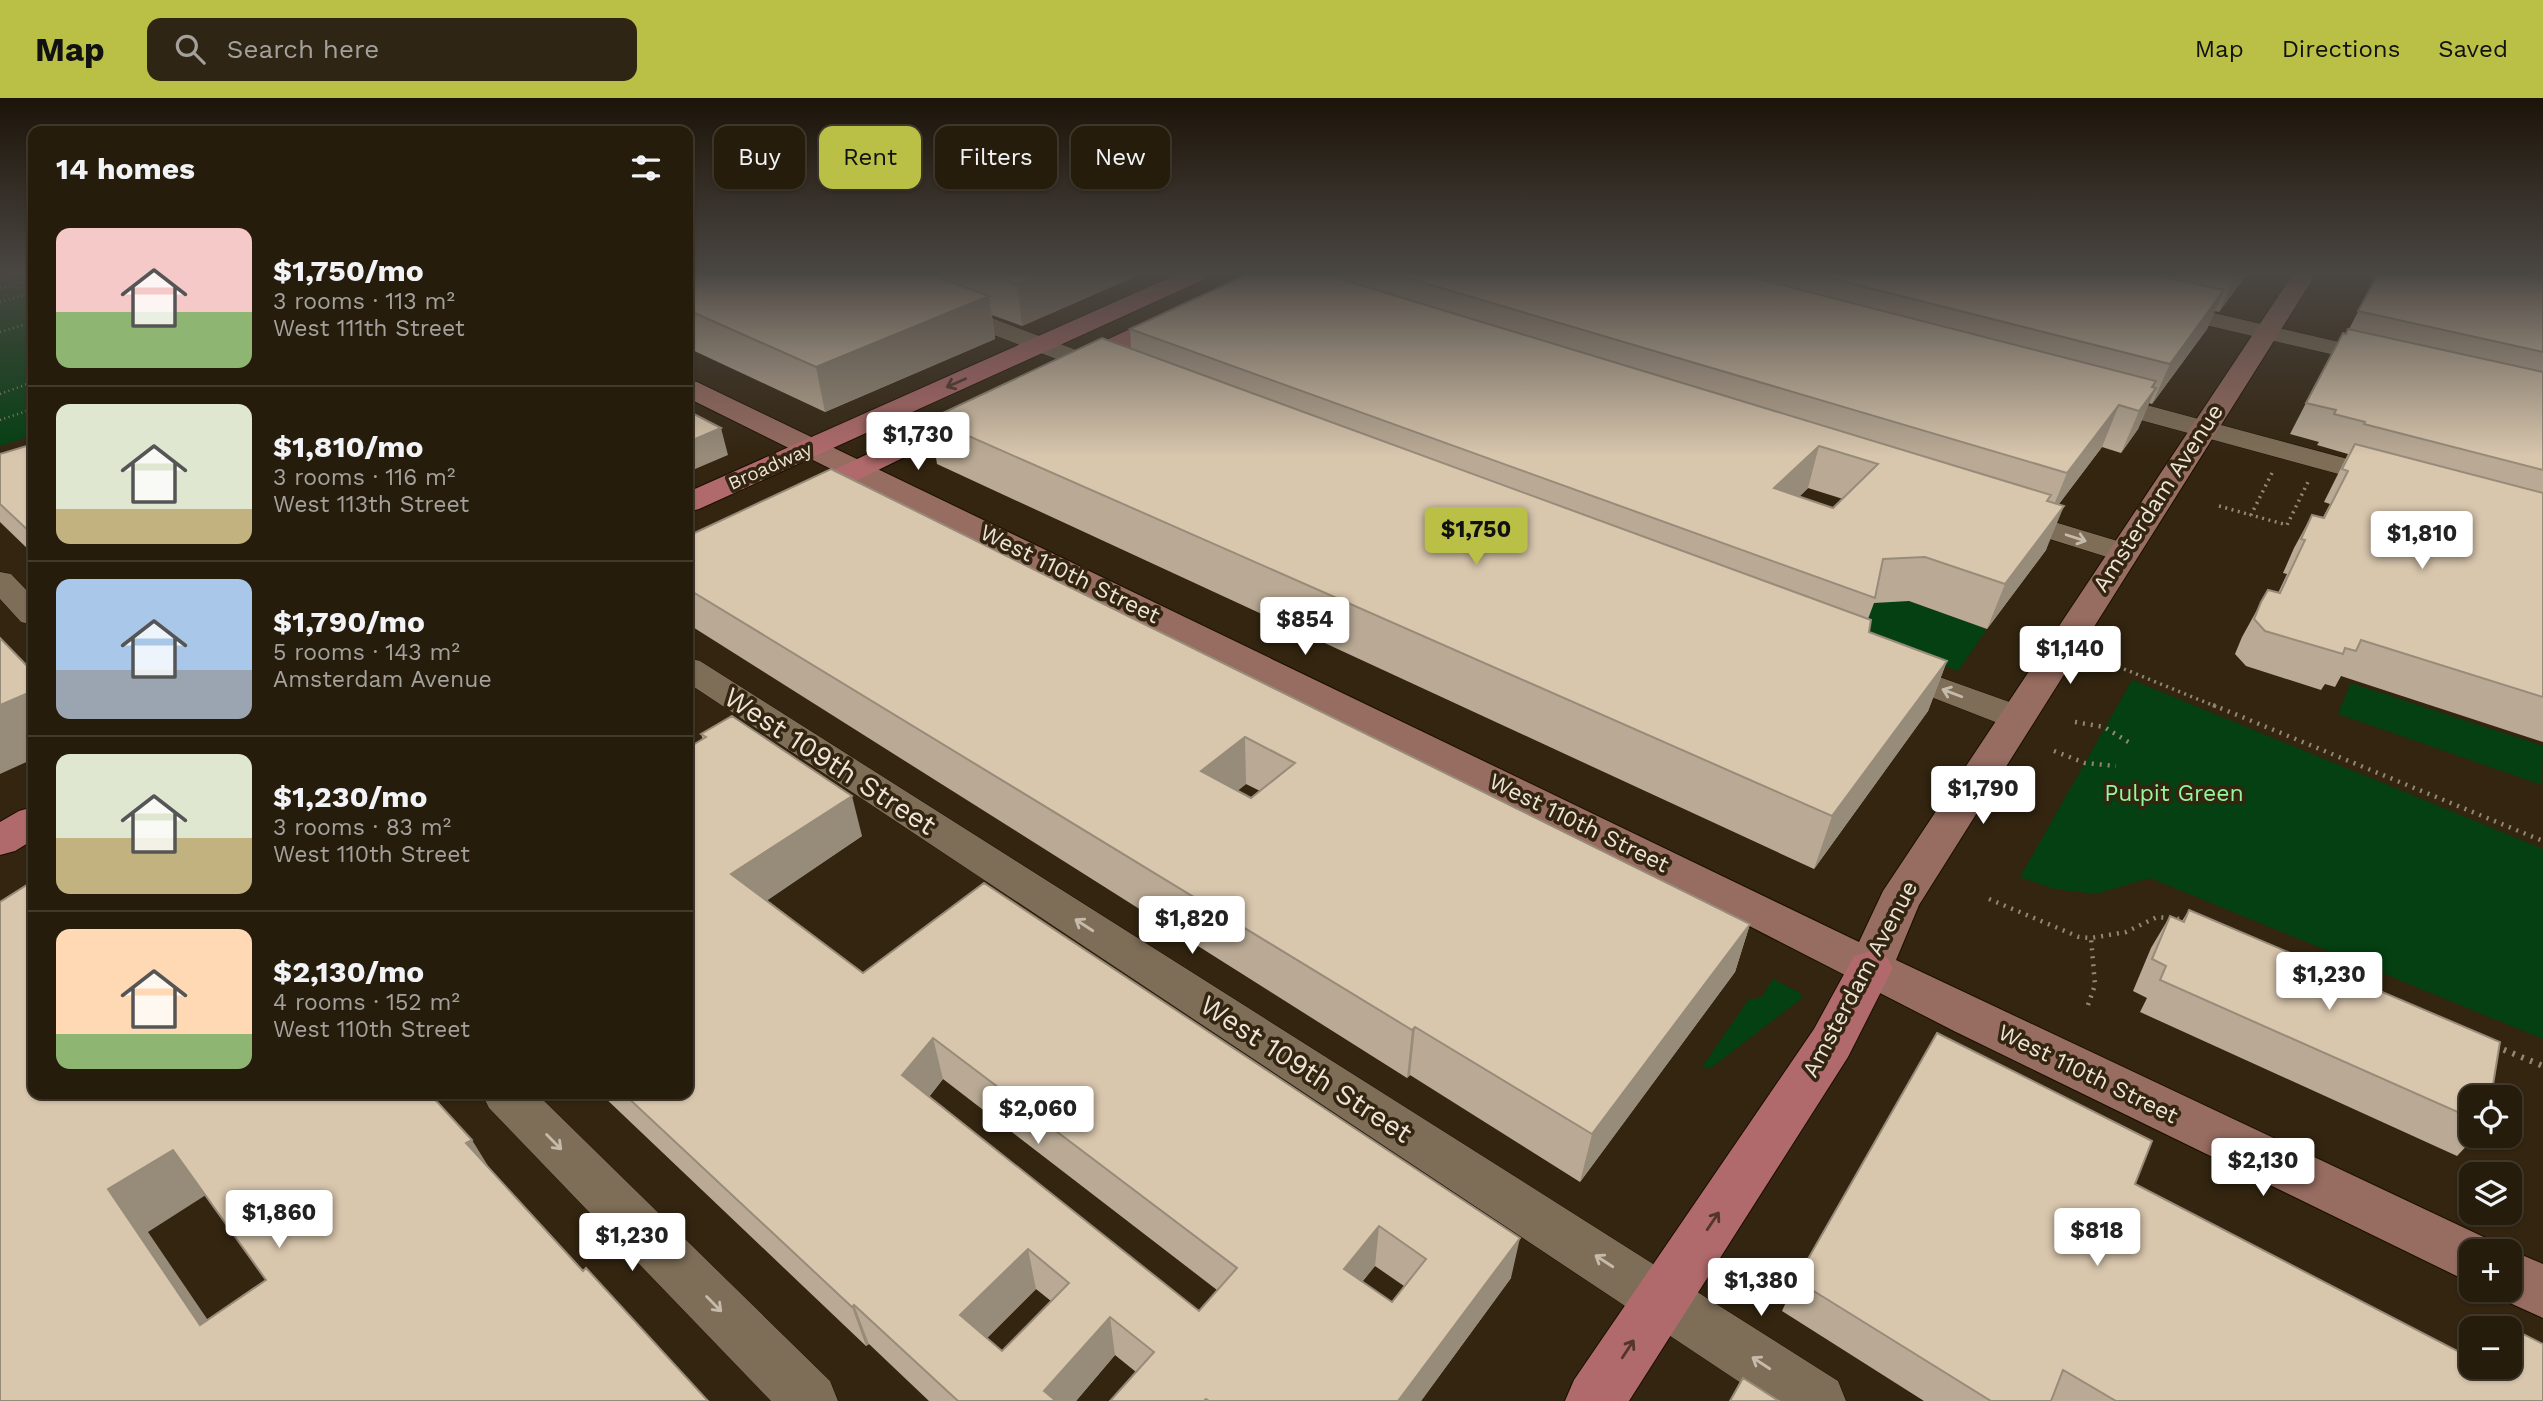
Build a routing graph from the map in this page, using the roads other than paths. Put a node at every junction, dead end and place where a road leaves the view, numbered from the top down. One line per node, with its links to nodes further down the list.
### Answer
1 (1014, 335): 6 (street)
2 (1063, 335): 6 (main road, Broadway)
3 (1136, 335): 7 (main road)
4 (2265, 335): 14 (main road, Amsterdam Avenue)
5 (2279, 335): 8 (street)
6 (1041, 345): 7 (street); 15 (main road, Broadway, one-way to 15)
7 (1083, 361): 9 (main road); 10 (street)
8 (2408, 365)
9 (1043, 380)
10 (1133, 380)
11 (693, 390): 15 (main road, West 110th Street)
12 (2077, 394): 14 (street)
13 (1007, 396): 16 (main road, Broadway)
14 (2204, 429): 17 (street); 21 (main road, Amsterdam Avenue)
15 (811, 448): 16 (main road, West 110th Street); 18 (main road, Broadway)
16 (857, 470): 20 (main road, Broadway); 31 (main road, West 110th Street)
17 (2412, 485)
18 (693, 501)
19 (1976, 506): 21 (street, one-way to 21)
20 (773, 510)
21 (2123, 553): 26 (main road, Amsterdam Avenue)
22 (0, 581): 23 (street)
23 (28, 610)
24 (1860, 658): 26 (street, one-way to 24)
25 (693, 671): 36 (street, West 109th Street, one-way to 25)
26 (2016, 717): 31 (main road, Amsterdam Avenue)
27 (28, 809): 28 (main road)
28 (0, 820)
29 (28, 824): 30 (main road)
30 (0, 841)
31 (1870, 968): 33 (main road, West 110th Street); 36 (main road, Amsterdam Avenue, one-way to 31)
32 (511, 1099): 37 (street, one-way to 37)
33 (2459, 1252)
34 (2522, 1282): 35 (main road)
35 (2543, 1292)
36 (1662, 1298): 38 (main road, Amsterdam Avenue, one-way to 36); 39 (street, West 109th Street, one-way to 36)
37 (810, 1401)
38 (1595, 1401)
39 (1818, 1401)

